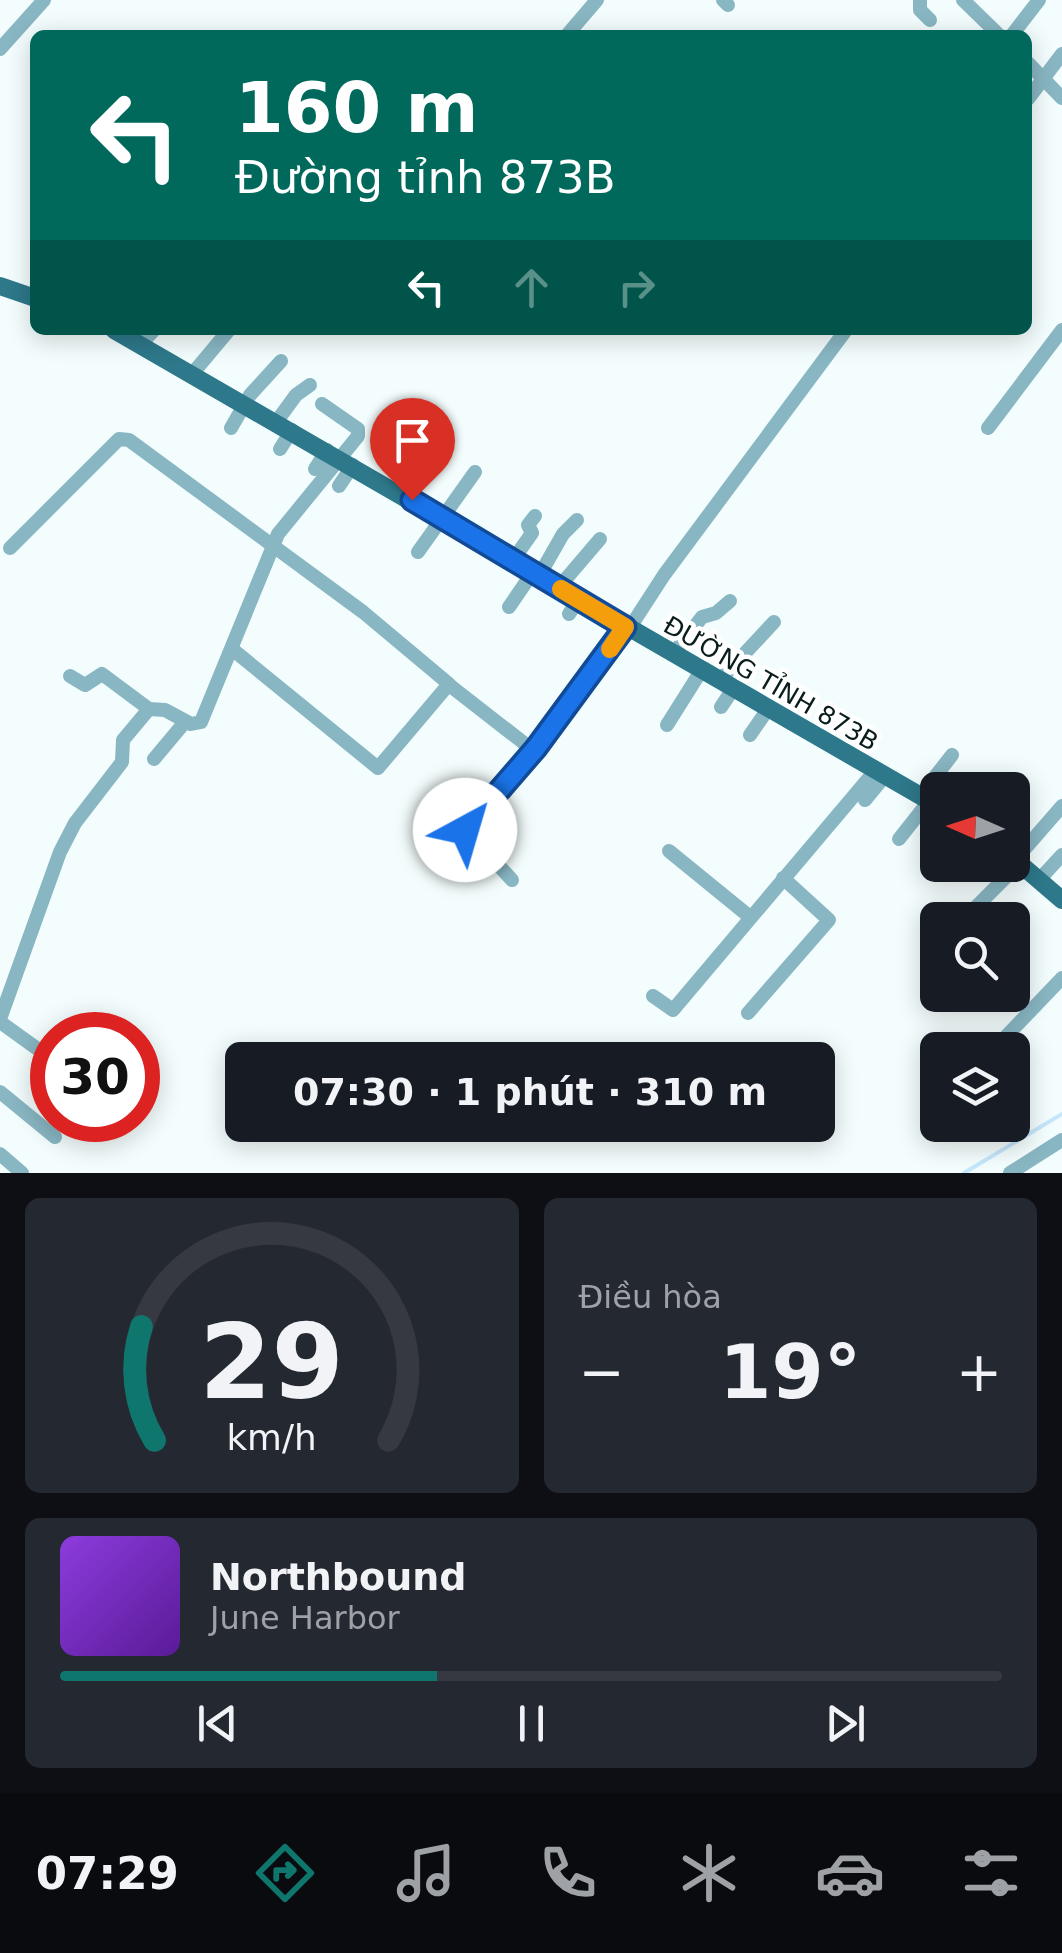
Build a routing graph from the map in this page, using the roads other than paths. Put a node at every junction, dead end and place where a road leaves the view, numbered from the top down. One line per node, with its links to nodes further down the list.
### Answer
1 (44, 0): 10 (street)
2 (597, 0): 7 (street)
3 (920, 0): 6 (street)
4 (963, 0): 8 (street)
5 (1039, 0): 9 (street)
6 (930, 20)
7 (571, 30)
8 (990, 30)
9 (1016, 30)
10 (0, 49)
11 (1062, 54): 13 (street)
12 (1032, 66): 13 (street)
13 (1044, 79): 14 (street); 15 (street)
14 (1032, 94)
15 (1062, 98)
16 (0, 287): 17 (main road)
17 (30, 296)
18 (1062, 330): 29 (street)
19 (225, 335): 23 (street)
20 (842, 335): 48 (street)
21 (148, 337): 23 (main road, ĐƯỜNG TỈNH 873B)
22 (282, 360): 25 (street)
23 (193, 373): 25 (main road, ĐƯỜNG TỈNH 873B)
24 (310, 385): 27 (street)
25 (245, 402): 27 (main road, ĐƯỜNG TỈNH 873B); 28 (street)
26 (322, 404): 31 (street)
27 (284, 425): 30 (street); 31 (main road, ĐƯỜNG TỈNH 873B)
28 (231, 428)
29 (988, 428)
30 (280, 450)
31 (340, 458): 32 (street); 34 (street); 36 (main road, ĐƯỜNG TỈNH 873B); 39 (street)
32 (315, 469)
33 (475, 472): 36 (street)
34 (339, 486)
35 (535, 516): 42 (street)
36 (440, 517): 41 (street); 42 (main road, ĐƯỜNG TỈNH 873B)
37 (577, 520): 43 (street)
38 (600, 539): 44 (street)
39 (273, 544): 40 (street); 49 (street); 53 (street)
40 (10, 548)
41 (418, 552)
42 (514, 560): 43 (main road, ĐƯỜNG TỈNH 873B)
43 (536, 574): 44 (main road, ĐƯỜNG TỈNH 873B); 46 (street)
44 (558, 587): 48 (main road, ĐƯỜNG TỈNH 873B)
45 (730, 601): 50 (street)
46 (509, 607)
47 (774, 622): 54 (street)
48 (630, 623): 50 (main road, ĐƯỜNG TỈNH 873B); 61 (street)
49 (232, 649): 53 (street); 58 (street)
50 (673, 654): 51 (main road, ĐƯỜNG TỈNH 873B)
51 (702, 671): 54 (main road, ĐƯỜNG TỈNH 873B); 59 (street)
52 (70, 676): 56 (street)
53 (448, 684): 61 (street)
54 (726, 685): 55 (street); 57 (main road, ĐƯỜNG TỈNH 873B)
55 (720, 707)
56 (148, 708): 58 (street); 87 (street)
57 (768, 709): 60 (street); 65 (main road, ĐƯỜNG TỈNH 873B)
58 (184, 722): 63 (street)
59 (668, 725)
60 (750, 735)
61 (534, 751): 76 (street)
62 (952, 755): 64 (street)
63 (154, 759)
64 (944, 772)
65 (879, 774): 66 (main road, ĐƯỜNG TỈNH 873B); 67 (street); 75 (street)
66 (920, 796)
67 (865, 800)
68 (1062, 806): 71 (street)
69 (920, 813): 70 (street)
70 (899, 840)
71 (1030, 840)
72 (669, 851): 81 (street)
73 (1062, 855): 77 (street)
74 (1030, 869): 77 (main road)
75 (783, 878): 81 (street); 86 (street)
76 (512, 880)
77 (1040, 880): 79 (main road)
78 (996, 882): 80 (street)
79 (1062, 900)
80 (978, 902)
81 (750, 917): 83 (street)
82 (1062, 978): 84 (street)
83 (653, 996)
84 (1030, 1011)
85 (1029, 1012): 88 (street)
86 (748, 1014)
87 (0, 1020): 89 (street)
88 (1010, 1032)
89 (30, 1043)
90 (0, 1092): 91 (street)
91 (30, 1117)
92 (1062, 1140): 95 (street)
93 (0, 1154): 94 (street)
94 (22, 1173)
95 (1010, 1173)

